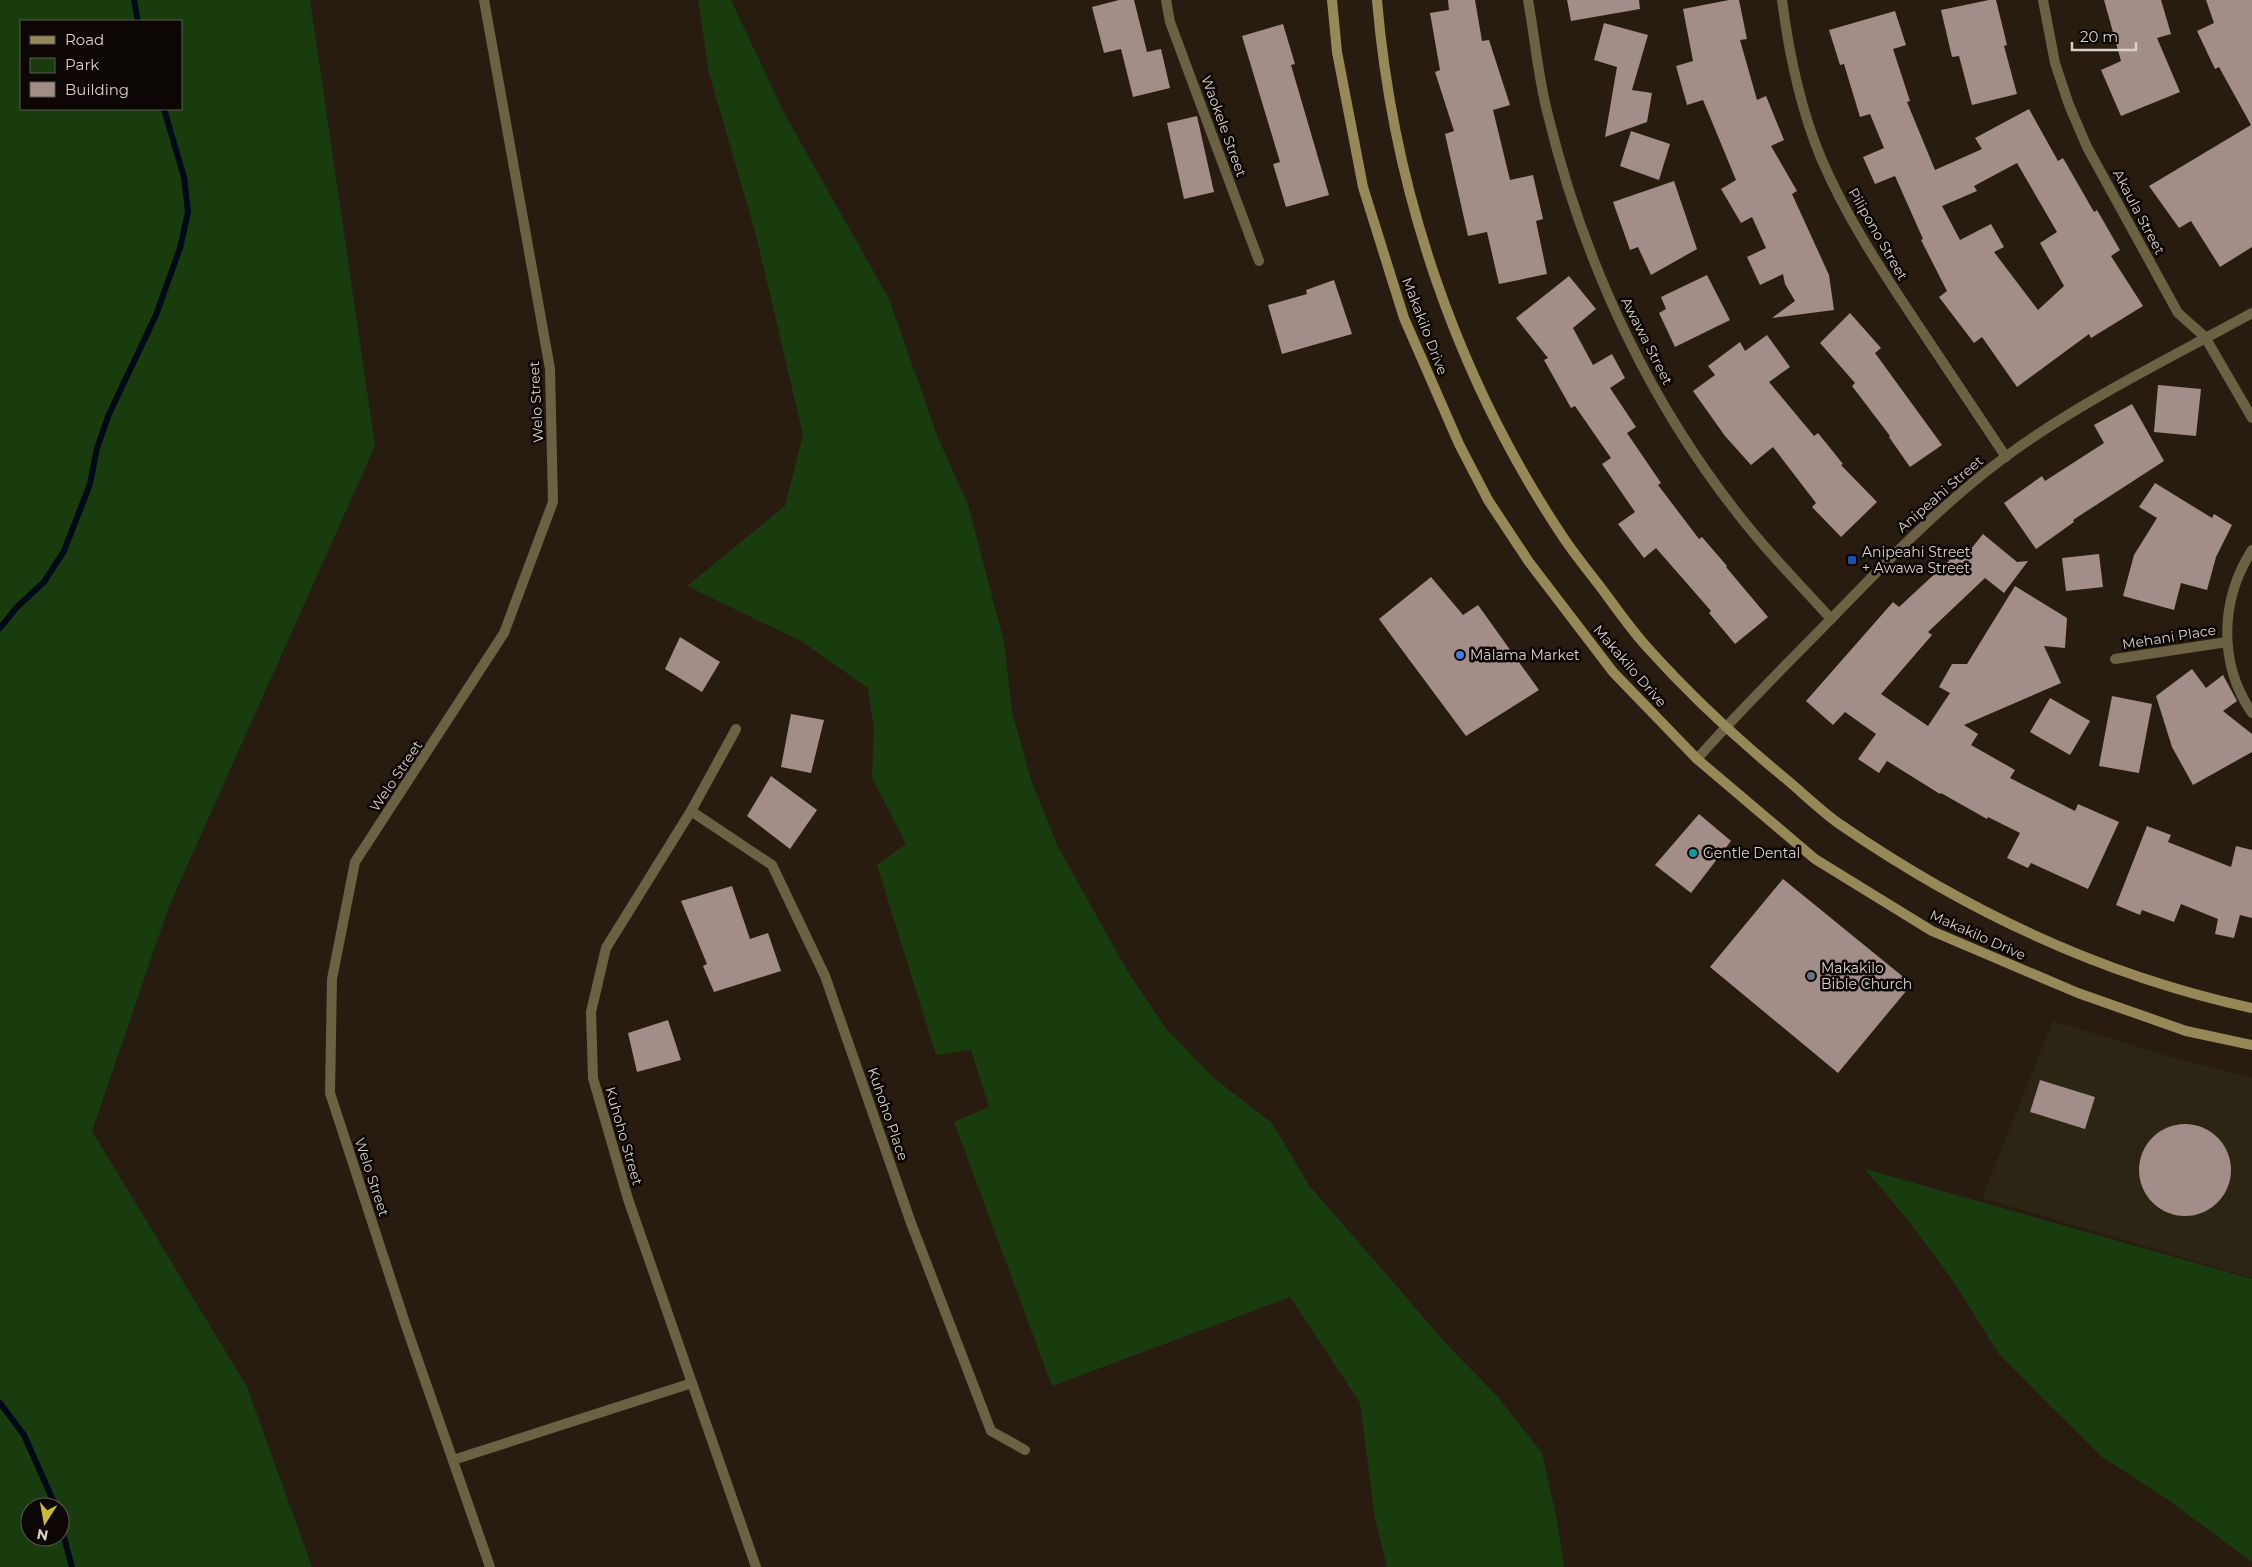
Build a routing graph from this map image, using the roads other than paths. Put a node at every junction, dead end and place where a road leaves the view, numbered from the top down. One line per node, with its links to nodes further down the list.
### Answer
1 (484, 0): 26 (street, Welo Street)
2 (1166, 0): 8 (street, Waokele Street)
3 (1332, 0): 20 (main road, Makakilo Drive)
4 (1377, 0): 18 (main road, Makakilo Drive)
5 (1528, 0): 14 (street, Awawa Street)
6 (1782, 0): 12 (street, Pilipono Street)
7 (2043, 0): 10 (street, Akaula Street)
8 (1259, 261)
9 (2252, 313): 10 (street, Anipeahi Street)
10 (2205, 337): 11 (street, Akaula Street); 12 (street, Anipeahi Street)
11 (2252, 418)
12 (2006, 457): 14 (street, Anipeahi Street)
13 (2252, 550): 15 (street)
14 (1831, 619): 18 (street, Anipeahi Street)
15 (2227, 642): 16 (street, Mehani Place); 17 (street)
16 (2115, 659)
17 (2252, 713)
18 (1725, 728): 20 (street, Anipeahi Street); 22 (main road, Makakilo Drive)
19 (736, 729): 21 (street, Kuhoho Street)
20 (1697, 759): 23 (main road, Makakilo Drive)
21 (691, 811): 24 (street, Kuhoho Street); 25 (street, Kuhoho Place)
22 (2252, 1008)
23 (2252, 1045)
24 (692, 1383): 26 (street); 28 (street, Kuhoho Street)
25 (1025, 1450)
26 (453, 1460): 27 (street, Welo Street)
27 (490, 1567)
28 (756, 1567)

